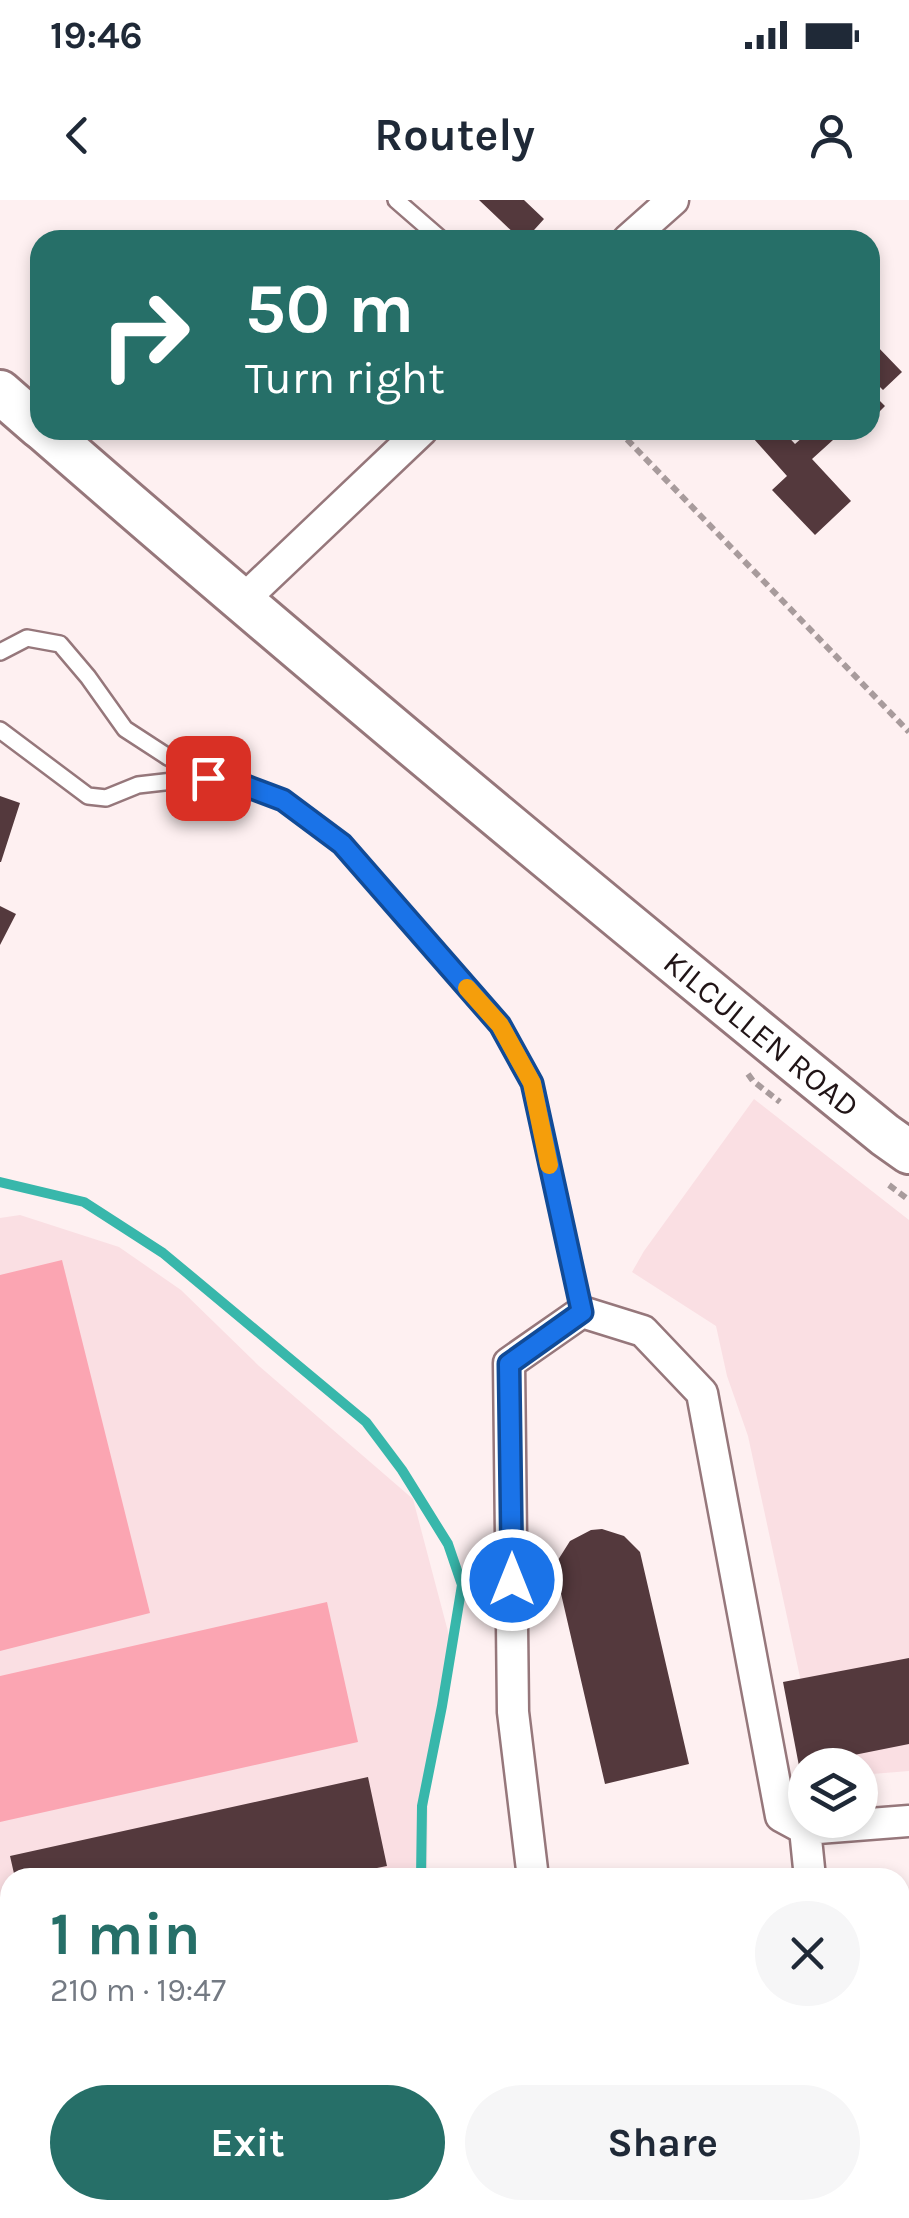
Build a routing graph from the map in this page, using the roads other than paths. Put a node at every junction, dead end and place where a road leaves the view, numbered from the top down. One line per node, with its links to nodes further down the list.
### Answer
1 (396, 200): 3 (lane)
2 (673, 200): 4 (street)
3 (430, 230)
4 (639, 230)
5 (0, 392): 6 (main road, KILCULLEN ROAD)
6 (30, 418)
7 (56, 440): 9 (main road, KILCULLEN ROAD)
8 (411, 440): 9 (street)
9 (240, 602): 13 (main road, KILCULLEN ROAD)
10 (2, 648): 12 (lane)
11 (0, 730): 12 (lane)
12 (208, 778): 14 (lane)
13 (909, 1152)
14 (582, 1312): 15 (street); 19 (street)
15 (788, 1819)
16 (909, 1821): 17 (street)
17 (878, 1823)
18 (806, 1838): 20 (street)
19 (532, 1868)
20 (809, 1868)

